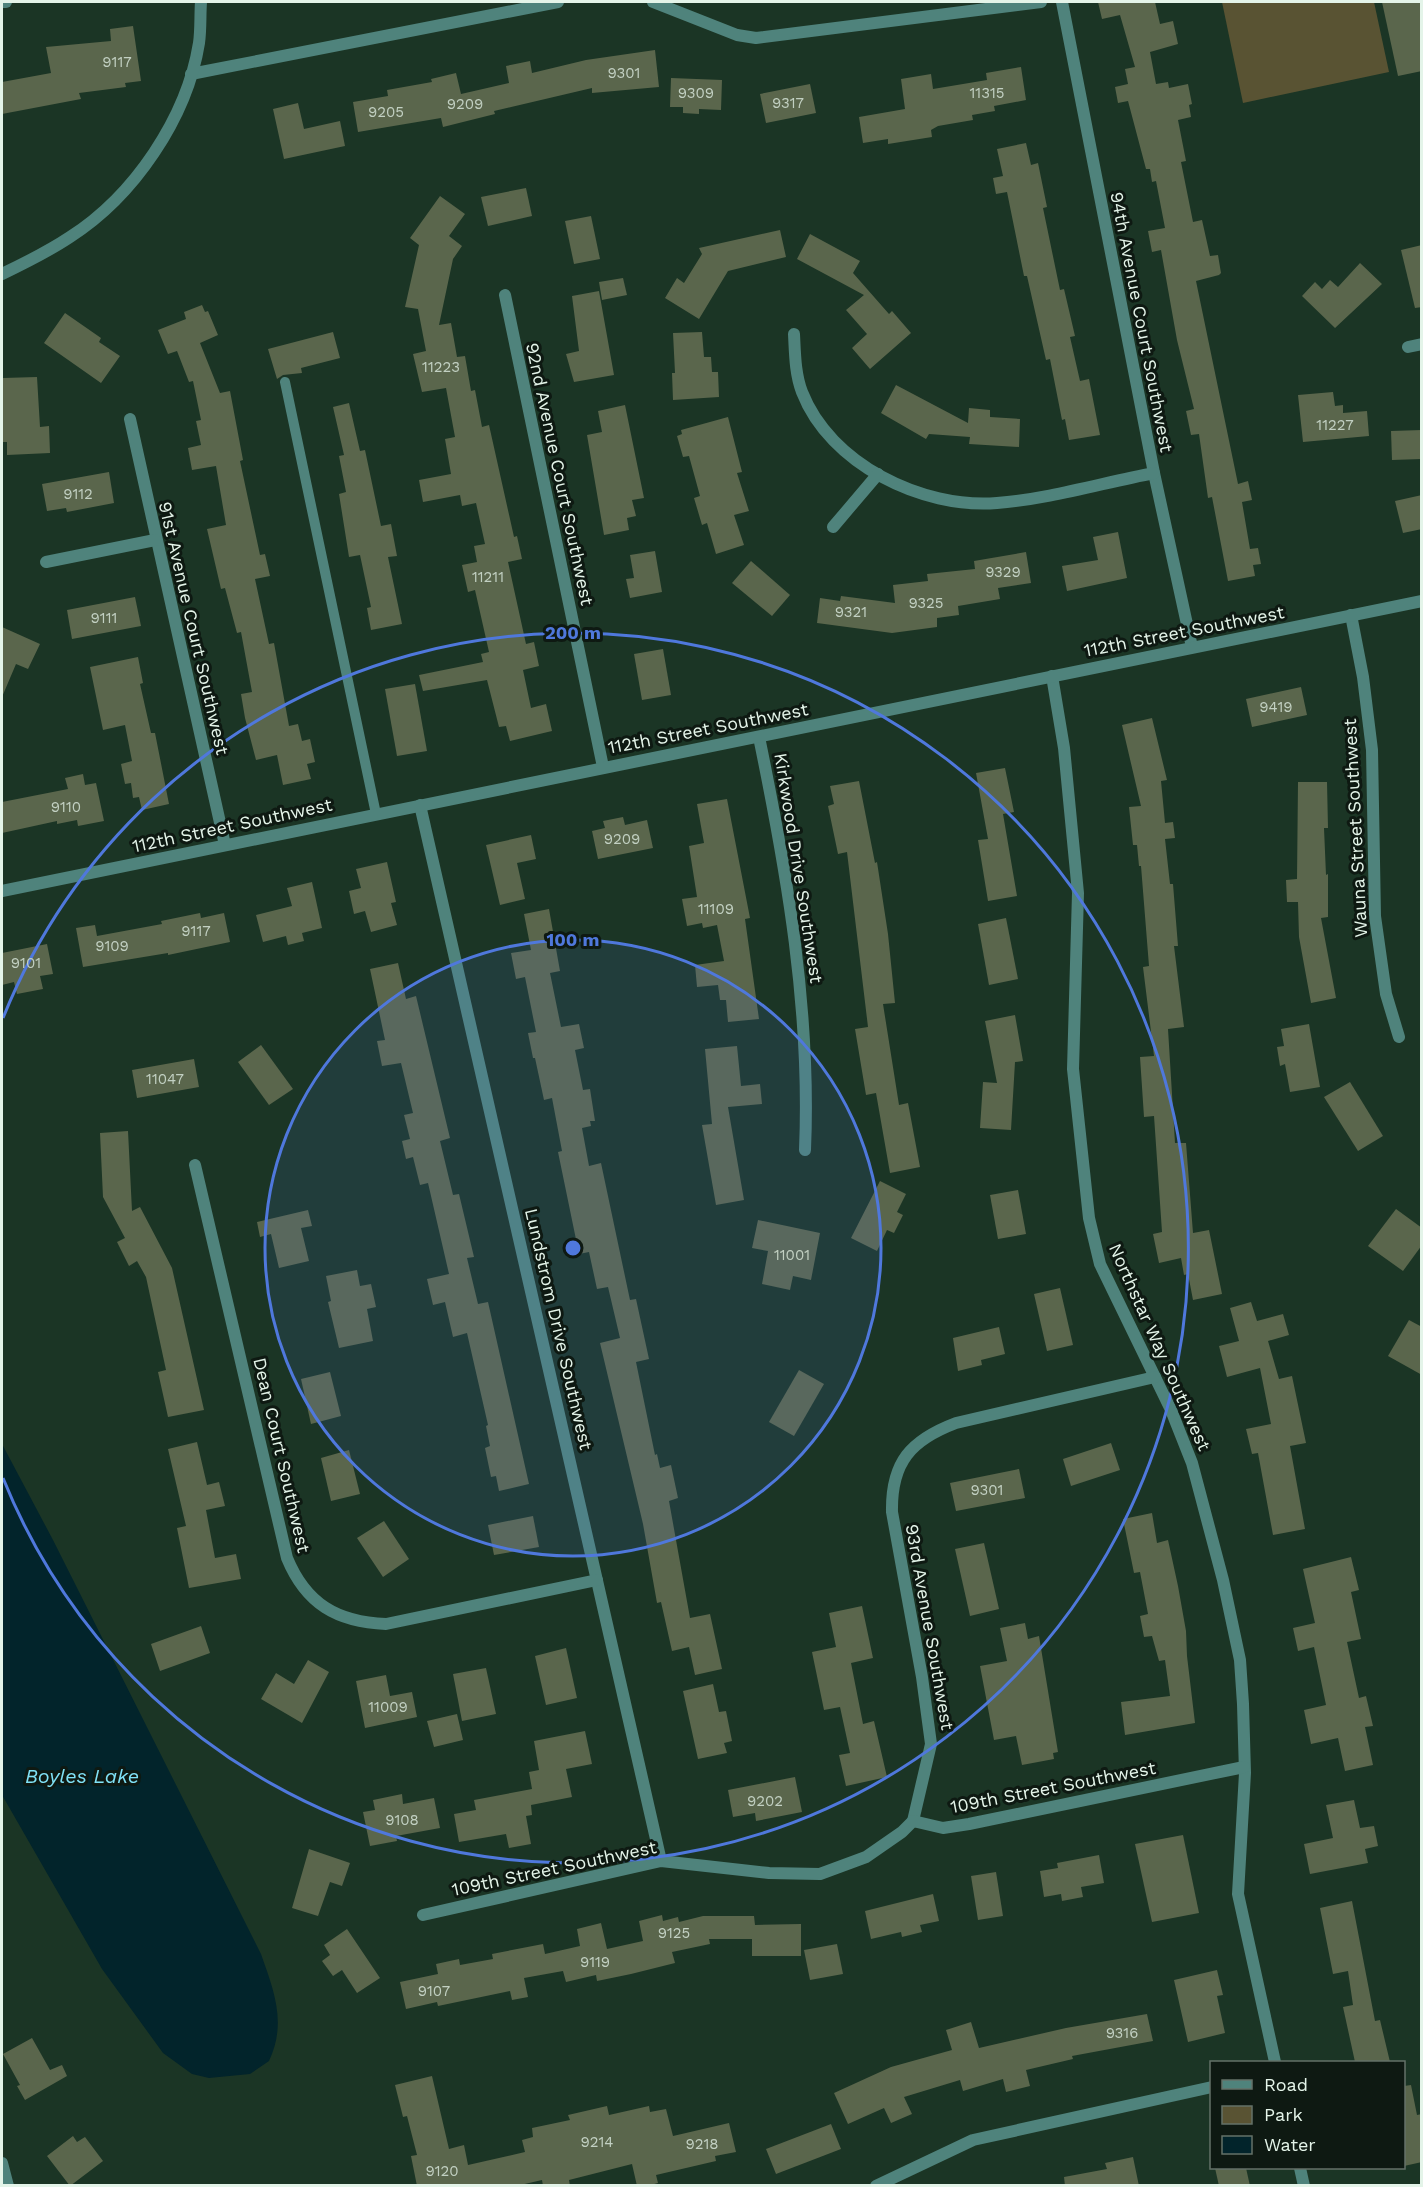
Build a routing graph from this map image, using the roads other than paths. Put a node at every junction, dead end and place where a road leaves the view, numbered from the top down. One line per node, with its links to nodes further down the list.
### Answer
1 (201, 2): 6 (street)
2 (558, 2): 6 (street)
3 (652, 2): 4 (street)
4 (1041, 2)
5 (1062, 2): 14 (street, 94th Avenue Court Southwest)
6 (191, 74): 7 (street)
7 (2, 274)
8 (505, 295): 24 (street, 92nd Avenue Court Southwest)
9 (794, 334): 15 (street)
10 (1422, 344): 11 (street)
11 (1408, 347)
12 (285, 382): 26 (lane)
13 (130, 419): 17 (street, 91st Avenue Court Southwest)
14 (1154, 473): 15 (street); 21 (street, 94th Avenue Court Southwest)
15 (878, 474): 16 (street)
16 (833, 527)
17 (155, 540): 18 (street); 27 (street, 91st Avenue Court Southwest)
18 (46, 562)
19 (1422, 601): 20 (street, 112th Street Southwest)
20 (1351, 615): 21 (street, 112th Street Southwest); 29 (street, Wauna Street Southwest)
21 (1192, 647): 22 (street, 112th Street Southwest)
22 (1052, 676): 23 (street, 112th Street Southwest); 32 (street, Northstar Way Southwest)
23 (759, 737): 24 (street, 112th Street Southwest); 30 (street, Kirkwood Drive Southwest)
24 (603, 767): 25 (street, 112th Street Southwest)
25 (420, 805): 26 (street, 112th Street Southwest); 33 (street, Lundstrom Drive Southwest)
26 (376, 814): 27 (street, 112th Street Southwest)
27 (225, 845): 28 (street, 112th Street Southwest)
28 (2, 891)
29 (1399, 1038)
30 (805, 1150)
31 (195, 1165): 33 (street, Dean Court Southwest)
32 (1155, 1377): 34 (street, Northstar Way Southwest); 35 (street, 93rd Avenue Southwest)
33 (597, 1580): 36 (street, Lundstrom Drive Southwest)
34 (1244, 1767): 35 (street, 109th Street Southwest); 38 (street, Northstar Way Southwest)
35 (913, 1821): 36 (street, 109th Street Southwest)
36 (661, 1861): 37 (street, 109th Street Southwest)
37 (423, 1915)
38 (1275, 2061)
39 (1210, 2087): 43 (street)
40 (2, 2163): 42 (street)
41 (1299, 2169): 44 (street)
42 (8, 2186)
43 (876, 2186)
44 (1304, 2186)

